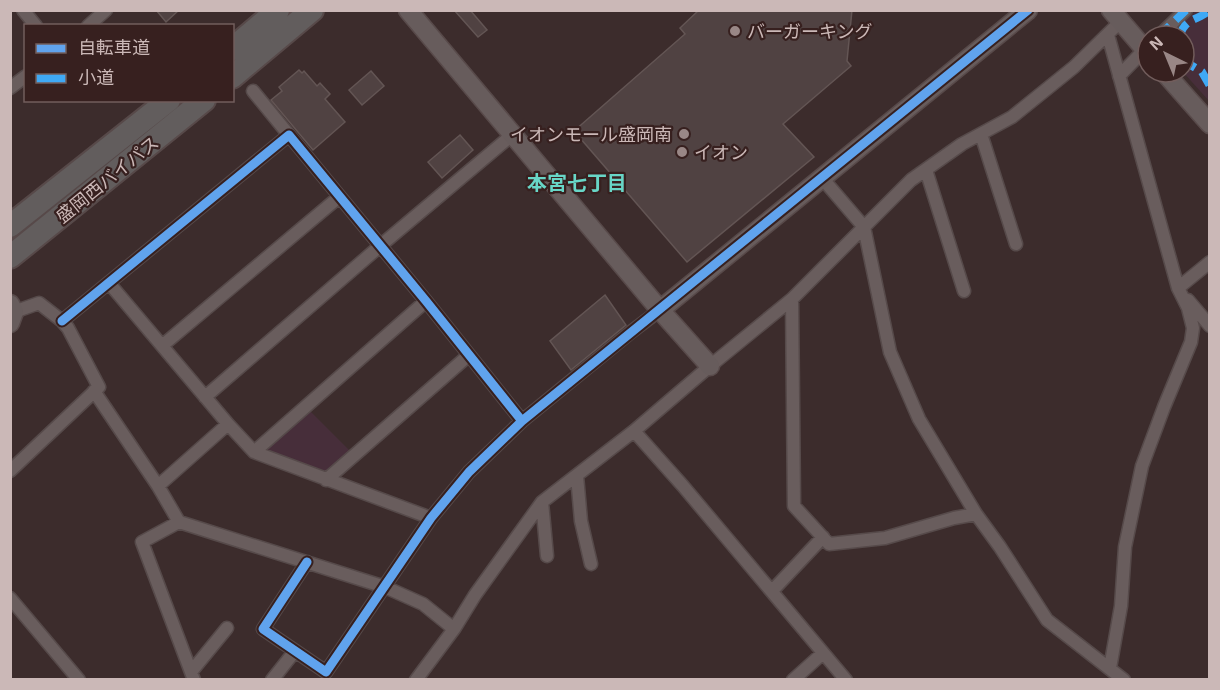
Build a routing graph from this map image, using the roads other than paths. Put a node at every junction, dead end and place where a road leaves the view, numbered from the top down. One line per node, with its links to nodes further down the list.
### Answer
1 (23, 10): 9 (street)
2 (106, 10): 10 (street)
3 (278, 10): 13 (highway)
4 (312, 10): 15 (highway)
5 (408, 10): 26 (street)
6 (1028, 10): 28 (street)
7 (1186, 10): 11 (street)
8 (1113, 22): 12 (street); 16 (street); 24 (street)
9 (34, 24)
10 (89, 24)
11 (1171, 24)
12 (1136, 41)
13 (234, 47)
14 (1136, 60): 16 (street)
15 (234, 74)
16 (1119, 76): 37 (street)
17 (24, 78): 19 (street)
18 (1174, 84): 23 (street)
19 (10, 88)
20 (253, 91): 25 (street)
21 (166, 102): 30 (highway, 盛岡西バイパス)
22 (202, 102): 34 (highway, 盛岡西バイパス)
23 (1209, 124)
24 (981, 134): 27 (street); 32 (street)
25 (289, 135): 29 (street); 36 (street)
26 (512, 135): 33 (street); 41 (street)
27 (926, 170): 31 (street); 38 (street)
28 (822, 178): 31 (street); 41 (street)
29 (339, 196): 33 (street); 45 (street)
30 (10, 226)
31 (864, 227): 39 (street); 59 (street)
32 (1016, 244)
33 (380, 246): 40 (street); 49 (street)
34 (10, 257)
35 (1209, 262): 37 (street)
36 (110, 283): 43 (street); 45 (street)
37 (1178, 288): 44 (street); 73 (street)
38 (964, 291)
39 (792, 299): 47 (street); 62 (street)
40 (426, 301): 46 (street); 53 (street)
41 (660, 310): 47 (street); 50 (street)
42 (12, 313): 43 (street)
43 (62, 321): 48 (street)
44 (1209, 326)
45 (163, 345): 49 (street)
46 (469, 355): 50 (street); 56 (street)
47 (710, 366): 52 (street)
48 (94, 391): 54 (street); 57 (street)
49 (205, 397): 51 (street)
50 (522, 421): 60 (street)
51 (228, 424): 53 (street); 57 (street)
52 (634, 431): 55 (street); 67 (street)
53 (254, 452): 56 (street)
54 (10, 471)
55 (577, 476): 58 (street); 65 (street)
56 (326, 480): 60 (street)
57 (158, 486): 61 (street)
58 (543, 502): 63 (street); 70 (street)
59 (976, 514): 62 (street); 73 (street)
60 (431, 518): 66 (street)
61 (179, 522): 64 (street); 74 (street)
62 (823, 537): 67 (street)
63 (547, 556)
64 (307, 562): 66 (street); 71 (street)
65 (591, 564)
66 (385, 587): 70 (street); 71 (street)
67 (772, 591): 72 (street)
68 (10, 598): 75 (street)
69 (227, 628): 74 (street)
70 (454, 628): 77 (street)
71 (295, 651): 76 (street)
72 (823, 653): 78 (street); 79 (street)
73 (1110, 668): 80 (street)
74 (192, 676)
75 (79, 680)
76 (272, 680)
77 (416, 680)
78 (793, 680)
79 (846, 680)
80 (1124, 680)

